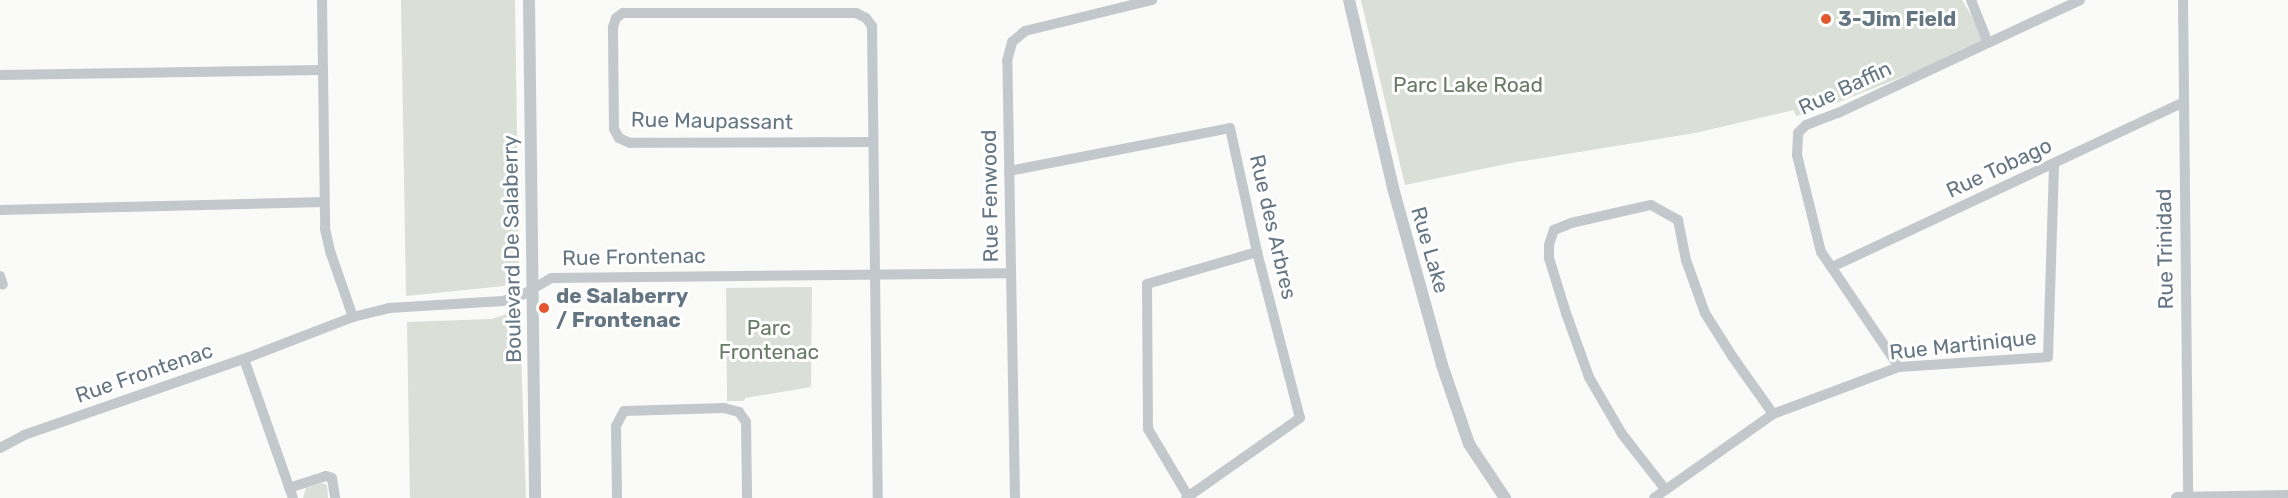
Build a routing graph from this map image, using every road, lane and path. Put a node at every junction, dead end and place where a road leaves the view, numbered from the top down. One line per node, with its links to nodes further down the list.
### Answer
1 (322, 0): 9 (street)
2 (529, 0): 21 (street, Boulevard De Salaberry)
3 (1152, 0): 14 (street, Rue Fenwood)
4 (1349, 0): 38 (street, Rue Lake)
5 (1971, 0): 8 (street)
6 (2080, 0): 8 (street, Rue Baffin)
7 (2182, 0): 11 (street, Rue Trinidad)
8 (1988, 43): 18 (street, Rue Baffin)
9 (323, 70): 10 (street); 15 (street)
10 (0, 75)
11 (2182, 103): 13 (street, Rue Tobago); 31 (street, Rue Trinidad)
12 (872, 142): 12 (street, Rue Maupassant); 19 (street, Rue Maupassant)
13 (2054, 164): 18 (street, Rue Tobago); 24 (street, Rue Martinique)
14 (1009, 171): 17 (street, Rue des Arbres); 20 (street, Rue Fenwood)
15 (324, 202): 16 (street); 22 (street)
16 (0, 210)
17 (1257, 252): 30 (street, Rue des Arbres); 30 (street)
18 (1832, 267): 24 (street, Rue Baffin)
19 (875, 273): 20 (street, Rue Frontenac); 21 (street, Rue Frontenac); 36 (street, Rue Maupassant)
20 (1011, 273): 37 (street, Rue Fenwood)
21 (533, 289): 22 (street, Rue Frontenac); 33 (street, Boulevard De Salaberry)
22 (353, 316): 23 (street, Rue Frontenac)
23 (244, 359): 26 (street, Rue Frontenac); 28 (street)
24 (1899, 367): 25 (street, Rue Martinique)
25 (1773, 414): 27 (street, Rue Martinique); 27 (street)
26 (0, 448)
27 (1665, 489): 39 (street, Rue Martinique)
28 (291, 493): 32 (street)
29 (2288, 496): 31 (street)
30 (1187, 497)
31 (2188, 497): 40 (street)
32 (335, 498)
33 (535, 498)
34 (617, 498): 35 (street)
35 (747, 498)
36 (878, 498)
37 (1015, 498)
38 (1504, 498)
39 (1654, 498)
40 (2177, 498)

